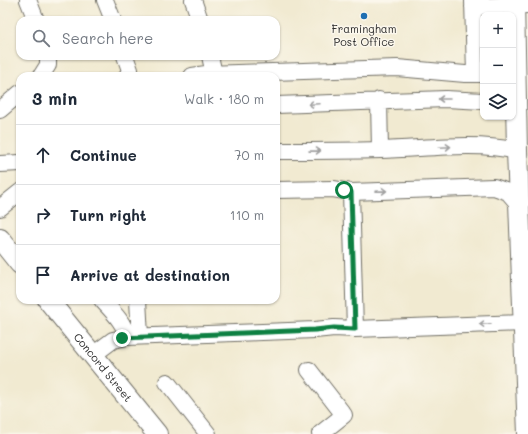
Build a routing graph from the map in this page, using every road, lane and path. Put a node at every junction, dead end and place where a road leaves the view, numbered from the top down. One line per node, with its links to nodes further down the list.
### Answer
1 (28, 0): 6 (lane)
2 (106, 0): 7 (lane)
3 (193, 0): 8 (lane)
4 (473, 3): 5 (lane); 17 (lane)
5 (519, 3): 9 (main road)
6 (34, 16)
7 (111, 16)
8 (199, 16)
9 (516, 48)
10 (48, 60): 13 (lane)
11 (126, 60): 14 (lane)
12 (211, 60): 15 (lane)
13 (44, 72)
14 (129, 72)
15 (214, 72)
16 (275, 72): 17 (lane)
17 (479, 74)
18 (16, 96): 22 (lane)
19 (379, 100): 20 (lane, one-way to 19); 21 (lane, one-way to 21); 24 (lane)
20 (480, 101)
21 (280, 105)
22 (0, 110)
23 (516, 118): 26 (main road)
24 (380, 150): 25 (lane, one-way to 24); 26 (lane, one-way to 26)
25 (280, 151)
26 (518, 151): 32 (main road)
27 (0, 164): 28 (lane)
28 (16, 164)
29 (280, 190): 30 (lane)
30 (351, 192): 32 (lane, one-way to 32); 40 (lane)
31 (16, 195): 33 (lane)
32 (520, 206): 39 (main road)
33 (0, 208)
34 (0, 239): 35 (main road)
35 (16, 259)
36 (51, 304): 42 (main road, Concord Street)
37 (105, 304): 41 (lane)
38 (137, 304): 41 (lane)
39 (524, 323): 40 (lane, one-way to 40); 48 (main road)
40 (355, 329): 41 (lane)
41 (133, 337): 42 (lane)
42 (93, 355): 45 (main road, Concord Street)
43 (309, 370): 47 (lane)
44 (166, 382): 46 (lane)
45 (157, 434)
46 (208, 434)
47 (320, 434)
48 (528, 434)

